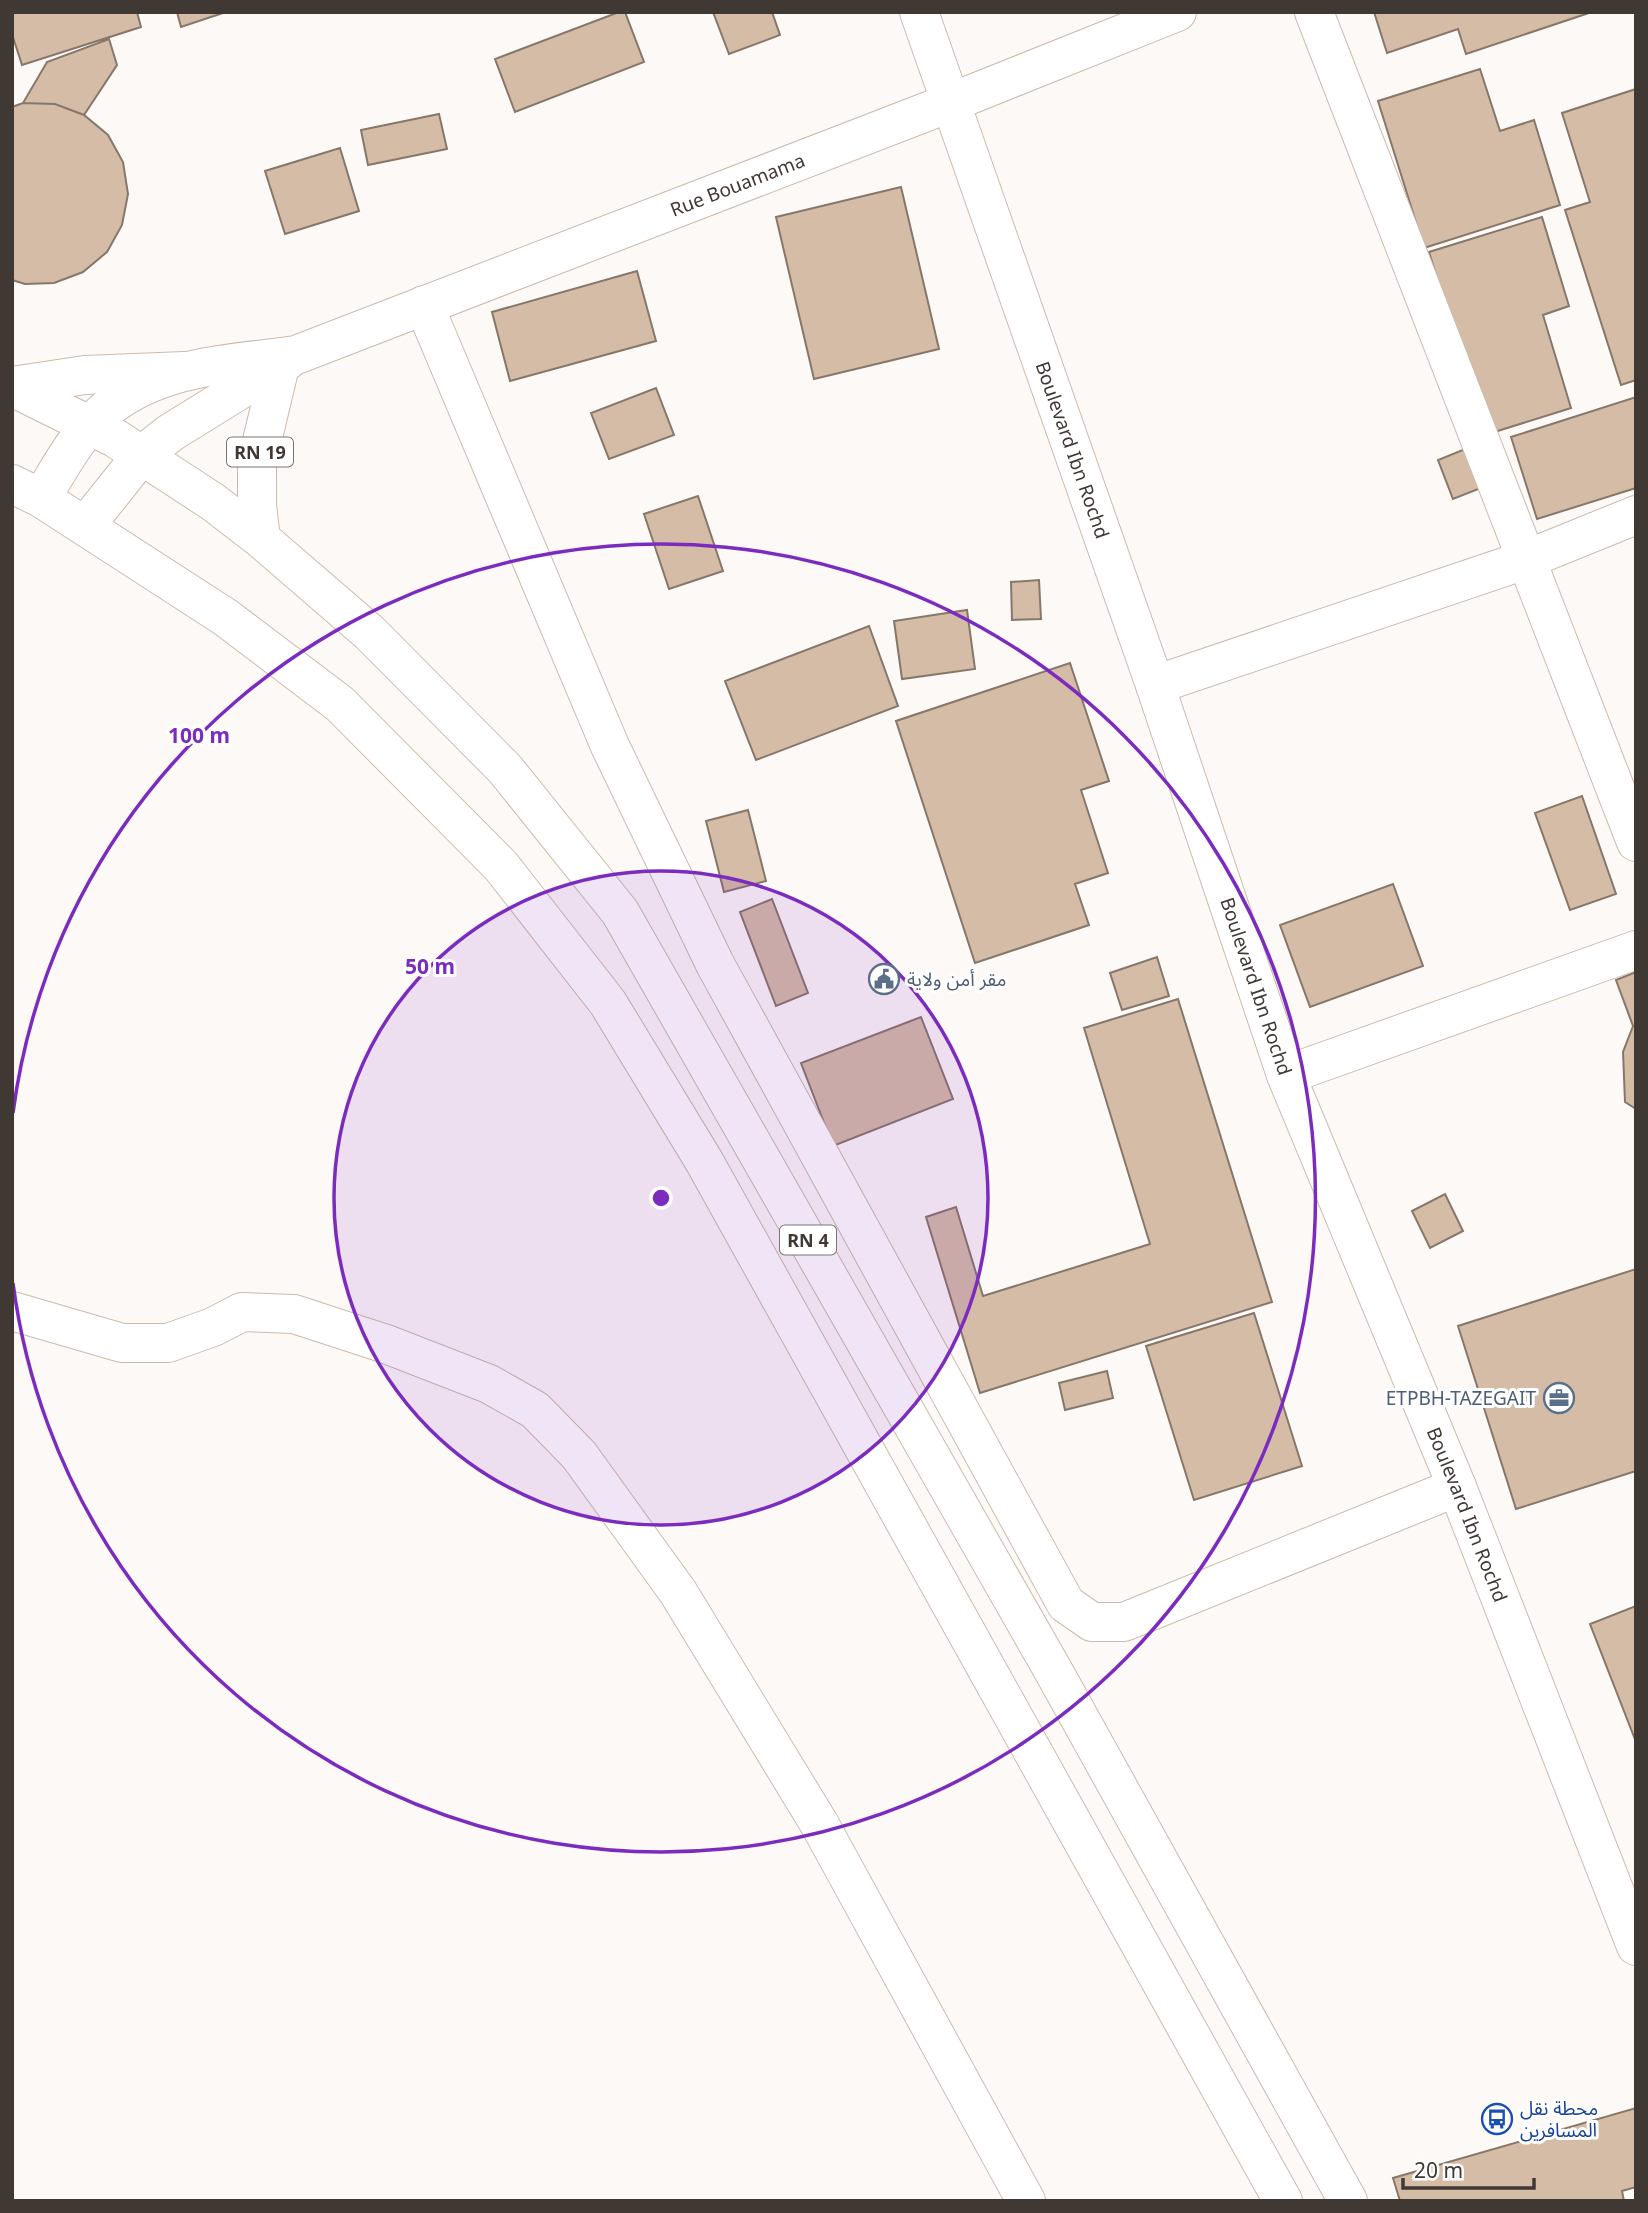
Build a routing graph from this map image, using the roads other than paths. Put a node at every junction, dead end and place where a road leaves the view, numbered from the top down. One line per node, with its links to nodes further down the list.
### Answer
1 (919, 12): 4 (main road, Boulevard Ibn Rochd)
2 (1177, 12): 4 (main road, Rue Bouamama)
3 (1314, 12): 15 (main road)
4 (952, 102): 5 (main road, Rue Bouamama); 16 (main road, Boulevard Ibn Rochd)
5 (424, 305): 6 (main road, Rue Bouamama); 21 (main road)
6 (288, 361): 7 (main road); 10 (main road); 14 (main road, RN 19)
7 (185, 370): 8 (main road); 9 (main road)
8 (12, 387): 9 (main road, RN 4)
9 (90, 425): 10 (main road, RN 4); 11 (main road)
10 (141, 456): 13 (main road); 14 (main road, RN 4)
11 (26, 491): 13 (main road, RN 4)
12 (1636, 515): 15 (main road)
13 (86, 526): 24 (main road, RN 4)
14 (261, 539): 25 (main road, RN 4)
15 (1525, 561): 16 (main road); 17 (main road)
16 (1154, 685): 19 (main road, Boulevard Ibn Rochd)
17 (1636, 842)
18 (1636, 950): 19 (main road)
19 (1286, 1075): 21 (main road, Boulevard Ibn Rochd)
20 (12, 1311): 23 (main road)
21 (1457, 1487): 22 (main road, Boulevard Ibn Rochd)
22 (1636, 1946)
23 (1026, 2201)
24 (1283, 2201)
25 (1348, 2201)

